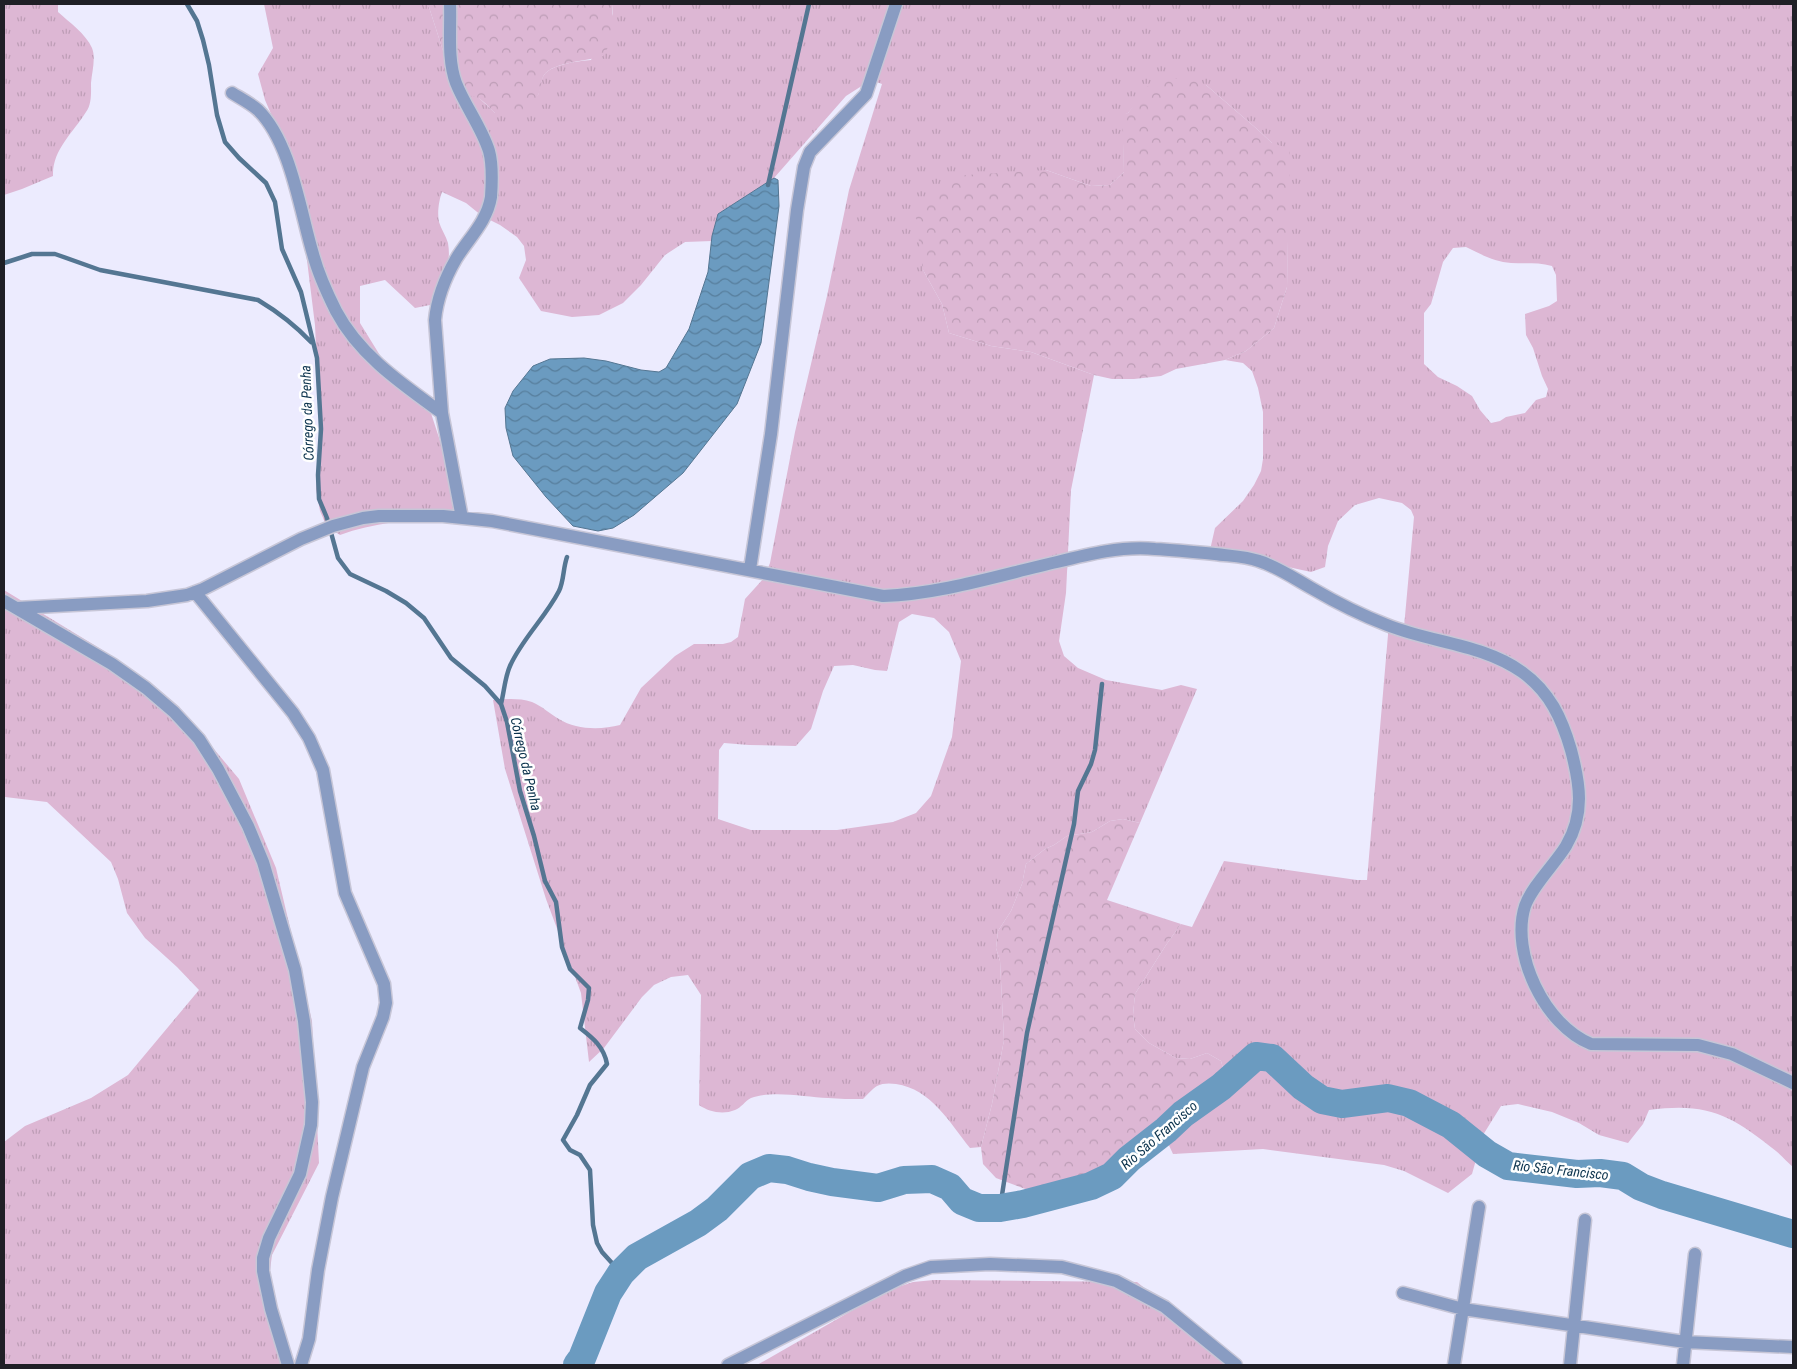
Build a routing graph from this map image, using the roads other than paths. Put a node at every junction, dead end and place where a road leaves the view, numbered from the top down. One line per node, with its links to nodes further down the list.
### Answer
1 (450, 4): 4 (street)
2 (896, 4): 6 (street)
3 (232, 93): 4 (street)
4 (442, 413): 5 (street)
5 (462, 518): 6 (street); 7 (street)
6 (750, 569): 10 (street)
7 (195, 592): 9 (street); 20 (street)
8 (4, 601): 9 (street)
9 (17, 608): 19 (street)
10 (1793, 1083)
11 (1479, 1207): 15 (street)
12 (1585, 1220): 16 (street)
13 (1695, 1254): 17 (street)
14 (1403, 1294): 15 (street)
15 (1463, 1309): 16 (street); 23 (street)
16 (1574, 1326): 17 (street); 24 (street)
17 (1685, 1342): 18 (street); 25 (street)
18 (1793, 1347)
19 (288, 1365)
20 (301, 1365)
21 (728, 1365): 22 (street)
22 (1236, 1365)
23 (1454, 1365)
24 (1570, 1365)
25 (1683, 1365)

